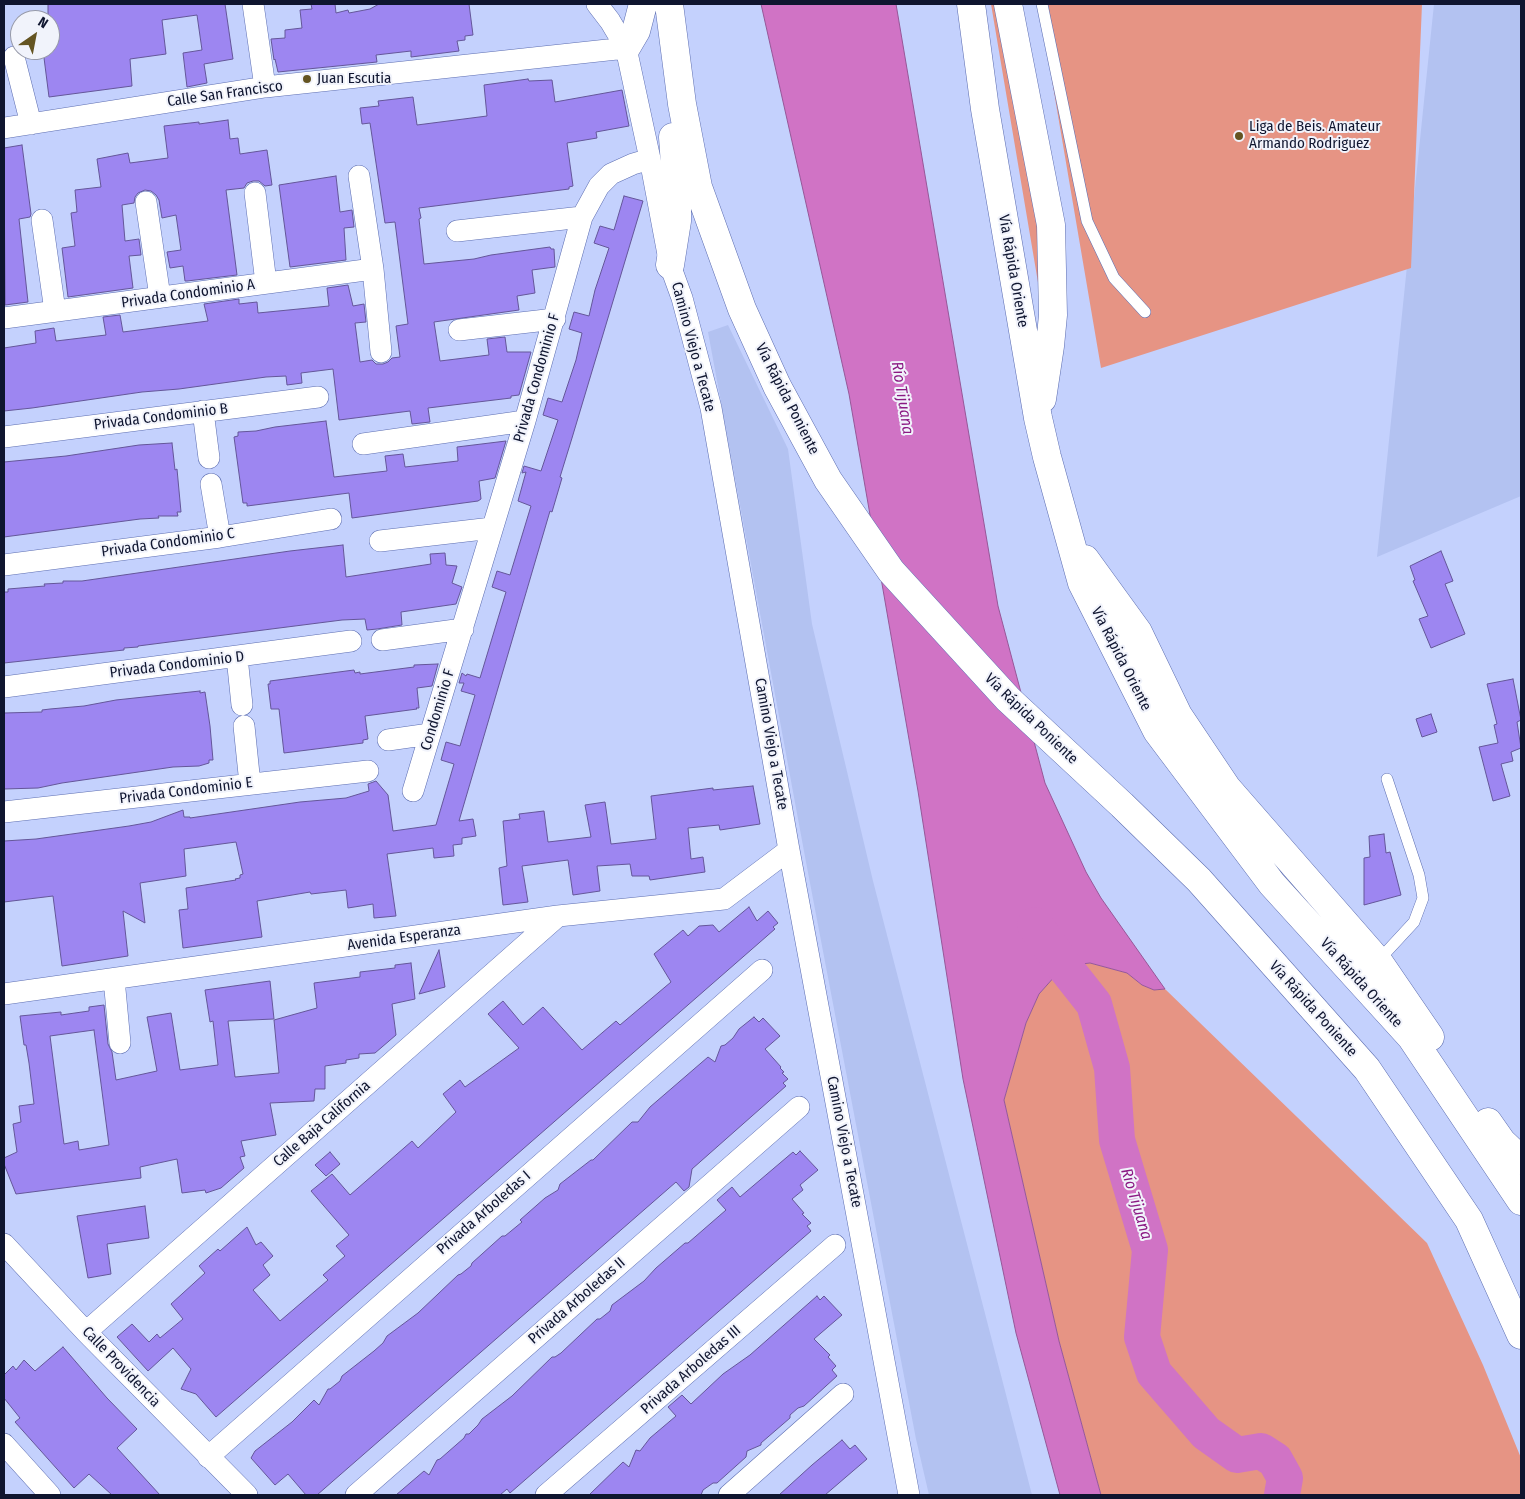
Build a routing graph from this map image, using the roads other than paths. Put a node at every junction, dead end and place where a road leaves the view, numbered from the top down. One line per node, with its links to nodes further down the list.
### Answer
1 (254, 4): 11 (street)
2 (597, 4): 9 (street, Camino Viejo a Tecate)
3 (643, 4): 9 (highway)
4 (669, 4): 8 (highway)
5 (971, 4): 33 (highway, Vía Rápida Oriente)
6 (1008, 4): 33 (highway)
7 (1042, 4): 26 (lane)
8 (672, 31): 21 (highway); 72 (highway, Vía Rápida Poniente)
9 (626, 48): 11 (street, Calle San Francisco); 14 (street, Camino Viejo a Tecate)
10 (15, 60): 12 (street)
11 (265, 87): 12 (street, Calle San Francisco)
12 (31, 124): 13 (street, Calle San Francisco)
13 (4, 128)
14 (650, 159): 18 (street, Privada Condominio F); 21 (street, Camino Viejo a Tecate)
15 (359, 176): 22 (street)
16 (255, 192): 23 (street)
17 (146, 202): 24 (street)
18 (582, 217): 20 (street); 28 (street, Privada Condominio F)
19 (42, 220): 25 (street)
20 (457, 231)
21 (670, 265): 59 (street, Camino Viejo a Tecate)
22 (373, 269): 23 (street, Privada Condominio A); 30 (street)
23 (266, 283): 24 (street, Privada Condominio A)
24 (160, 297): 25 (street, Privada Condominio A)
25 (55, 311): 27 (street, Privada Condominio A)
26 (1145, 312)
27 (4, 318)
28 (555, 319): 29 (street); 34 (street, Privada Condominio F)
29 (459, 330)
30 (381, 352)
31 (318, 397): 32 (street, Privada Condominio B)
32 (203, 411): 35 (street, Privada Condominio B); 37 (street)
33 (1038, 418): 42 (highway, Vía Rápida Oriente)
34 (526, 421): 36 (street); 40 (street, Privada Condominio F)
35 (4, 437)
36 (363, 444)
37 (209, 458)
38 (211, 484): 41 (street)
39 (331, 519): 41 (street, Privada Condominio C)
40 (492, 528): 43 (street); 45 (street, Privada Condominio F)
41 (220, 537): 44 (street, Privada Condominio C)
42 (1069, 538): 61 (highway); 68 (highway, Vía Rápida Oriente)
43 (380, 541)
44 (4, 565)
45 (463, 629): 46 (street); 52 (street, Condominio F)
46 (382, 640)
47 (351, 641): 48 (street, Privada Condominio D)
48 (237, 657): 49 (street, Privada Condominio D); 50 (street)
49 (4, 687)
50 (242, 705)
51 (244, 726): 56 (street)
52 (430, 734): 53 (street); 57 (street, Condominio F)
53 (388, 740)
54 (368, 771): 56 (street, Privada Condominio E)
55 (1387, 779): 61 (lane)
56 (250, 784): 58 (street, Privada Condominio E)
57 (413, 791)
58 (4, 812)
59 (790, 850): 60 (street, Avenida Esperanza); 81 (street, Camino Viejo a Tecate)
60 (558, 916): 63 (street, Avenida Esperanza); 71 (street, Calle Baja California)
61 (1378, 961): 67 (highway)
62 (762, 970): 75 (street, Privada Arboledas I)
63 (114, 979): 64 (street, Avenida Esperanza); 65 (street)
64 (4, 994)
65 (120, 1043)
66 (799, 1107): 78 (street, Privada Arboledas II)
67 (1521, 1160)
68 (1521, 1200)
69 (4, 1244): 71 (street, Calle Providencia)
70 (835, 1246): 79 (street, Privada Arboledas III)
71 (86, 1332): 75 (street, Calle Providencia)
72 (1521, 1335)
73 (843, 1394): 80 (street)
74 (4, 1444): 77 (street)
75 (208, 1457): 76 (street, Calle Providencia)
76 (239, 1493)
77 (50, 1495)
78 (356, 1495)
79 (546, 1495)
80 (730, 1495)
81 (910, 1495)

